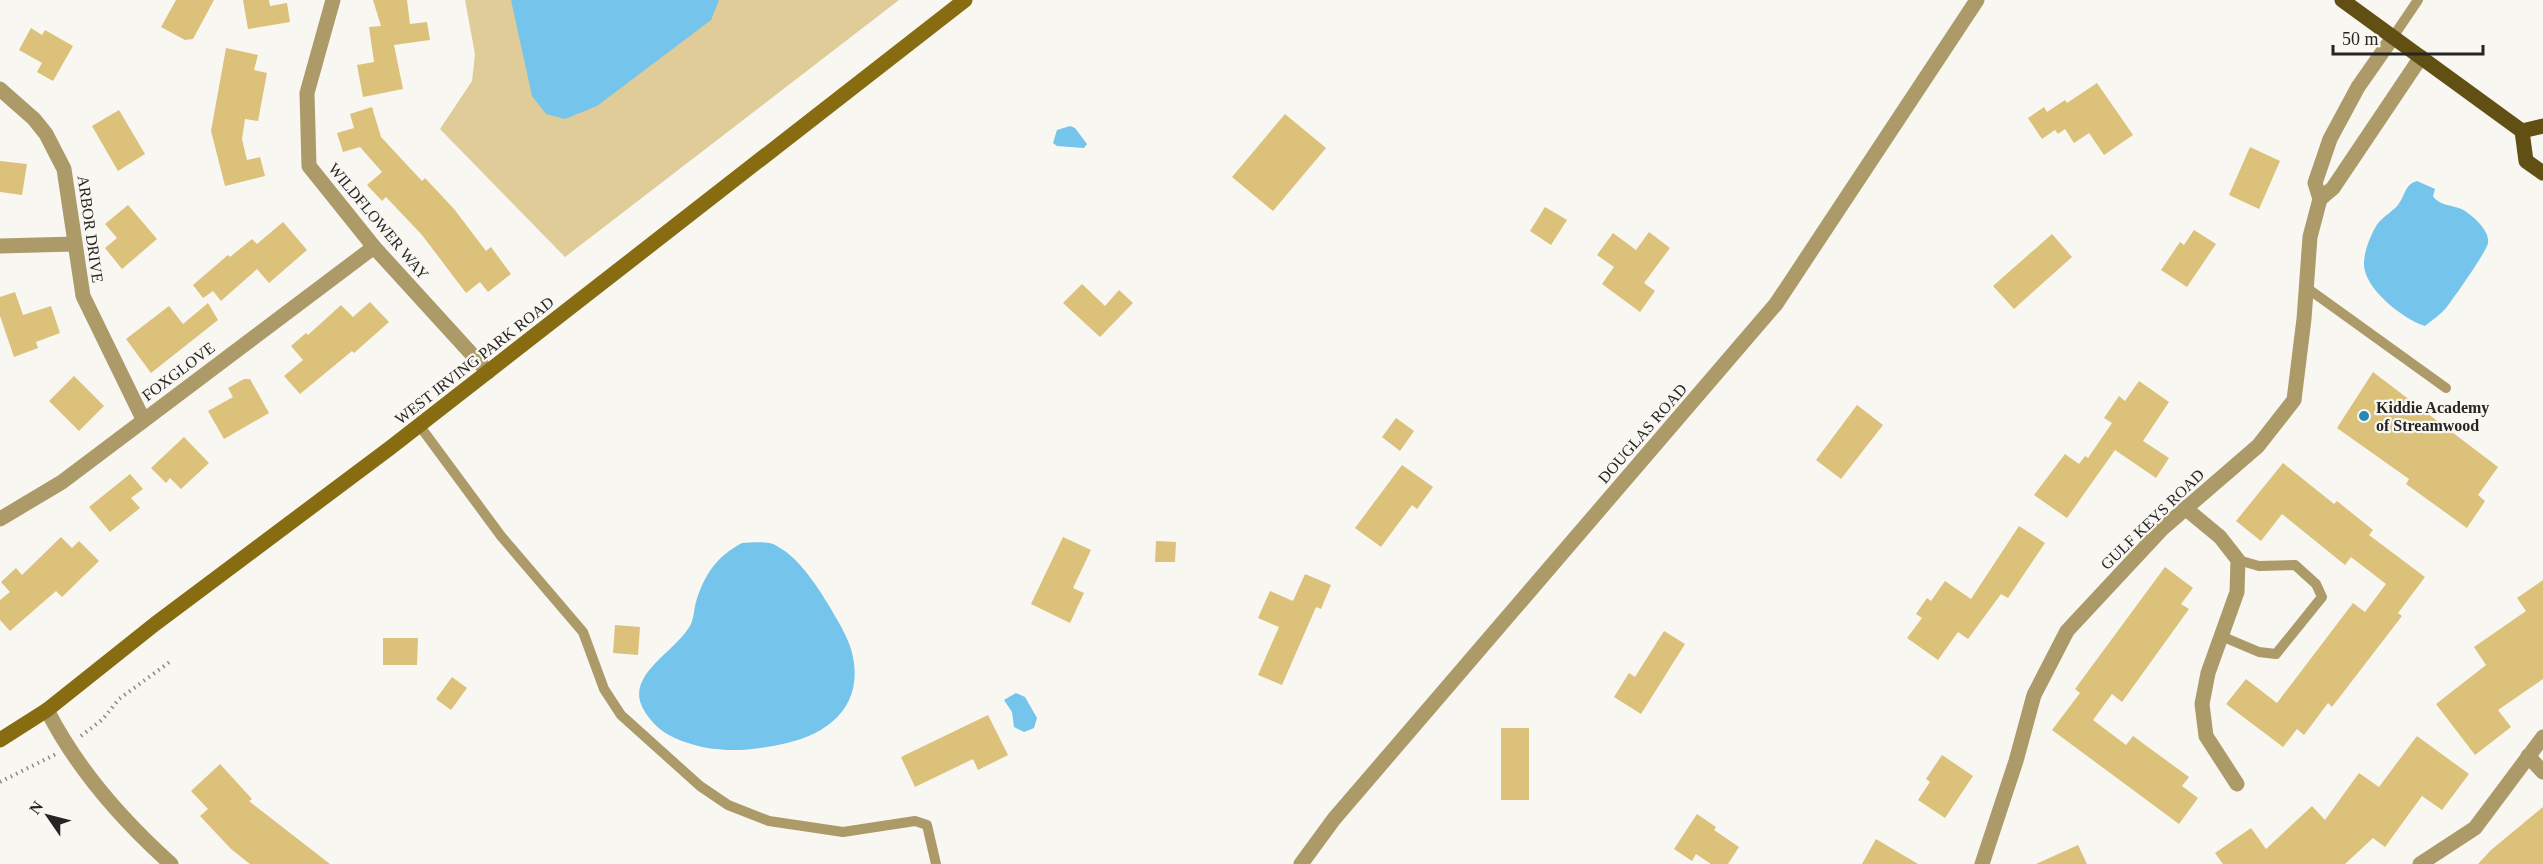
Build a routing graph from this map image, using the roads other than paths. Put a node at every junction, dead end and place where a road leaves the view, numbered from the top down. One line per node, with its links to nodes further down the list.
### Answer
1 (333, 0): 15 (street, WILDFLOWER WAY)
2 (965, 0): 17 (main road, WEST IRVING PARK ROAD)
3 (1977, 0): 33 (street, DOUGLAS ROAD)
4 (2342, 0): 6 (main road)
5 (2418, 0): 6 (lane)
6 (2393, 37): 7 (main road); 12 (street, GULF KEYS ROAD)
7 (2421, 57): 10 (main road); 12 (street, GULF KEYS ROAD)
8 (0, 89): 13 (street, ARBOR DRIVE)
9 (2543, 126): 10 (main road)
10 (2522, 131): 11 (main road)
11 (2543, 173)
12 (2320, 199): 16 (street, GULF KEYS ROAD)
13 (74, 244): 14 (street); 19 (street, ARBOR DRIVE)
14 (0, 246)
15 (374, 247): 17 (street, WILDFLOWER WAY); 19 (street, FOXGLOVE)
16 (2307, 288): 18 (lane); 21 (street, GULF KEYS ROAD)
17 (488, 372): 20 (main road, WEST IRVING PARK ROAD)
18 (2446, 388)
19 (143, 419): 22 (street, FOXGLOVE)
20 (420, 425): 25 (main road, WEST IRVING PARK ROAD); 32 (lane)
21 (2185, 508): 23 (street); 34 (street, GULF KEYS ROAD)
22 (0, 519)
23 (2238, 560): 24 (street); 24 (lane)
24 (2221, 636): 30 (street)
25 (47, 710): 27 (main road, WEST IRVING PARK ROAD); 31 (street)
26 (2543, 737): 28 (street)
27 (0, 740)
28 (2528, 756): 29 (street); 35 (street)
29 (2543, 772)
30 (2237, 784)
31 (171, 864)
32 (936, 864)
33 (1301, 864)
34 (1982, 864)
35 (2420, 864)

